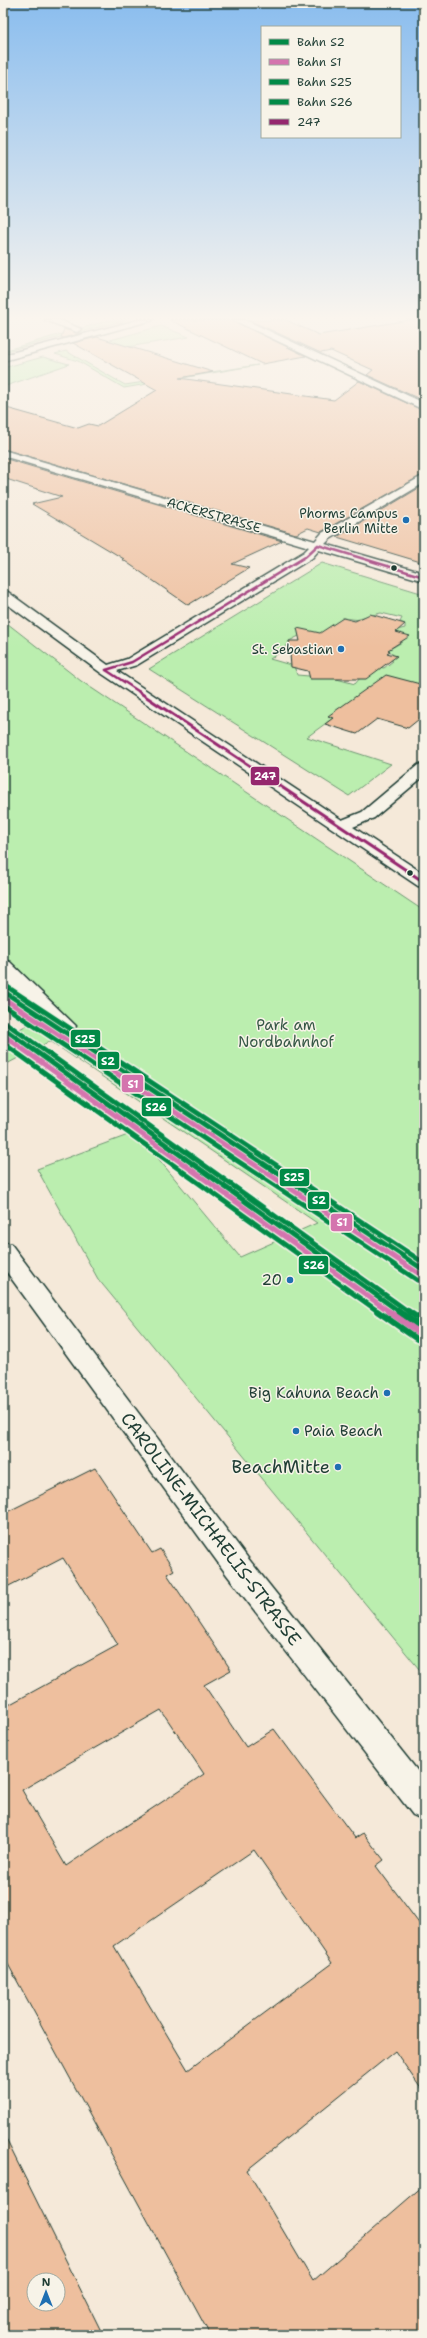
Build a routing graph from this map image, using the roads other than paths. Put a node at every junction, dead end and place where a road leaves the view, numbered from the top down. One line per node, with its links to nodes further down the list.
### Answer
1 (3, 453): 3 (street, ACKERSTRASSE)
2 (424, 478): 3 (street)
3 (318, 545): 4 (street, ACKERSTRASSE); 6 (street)
4 (424, 578)
5 (3, 595): 6 (street)
6 (106, 670): 8 (street)
7 (424, 768): 8 (street)
8 (340, 826): 9 (street)
9 (424, 882)
10 (3, 966): 11 (street)
11 (66, 1026)
12 (3, 1250): 13 (street, CAROLINE-MICHAELIS-STRASSE)
13 (424, 1804)

